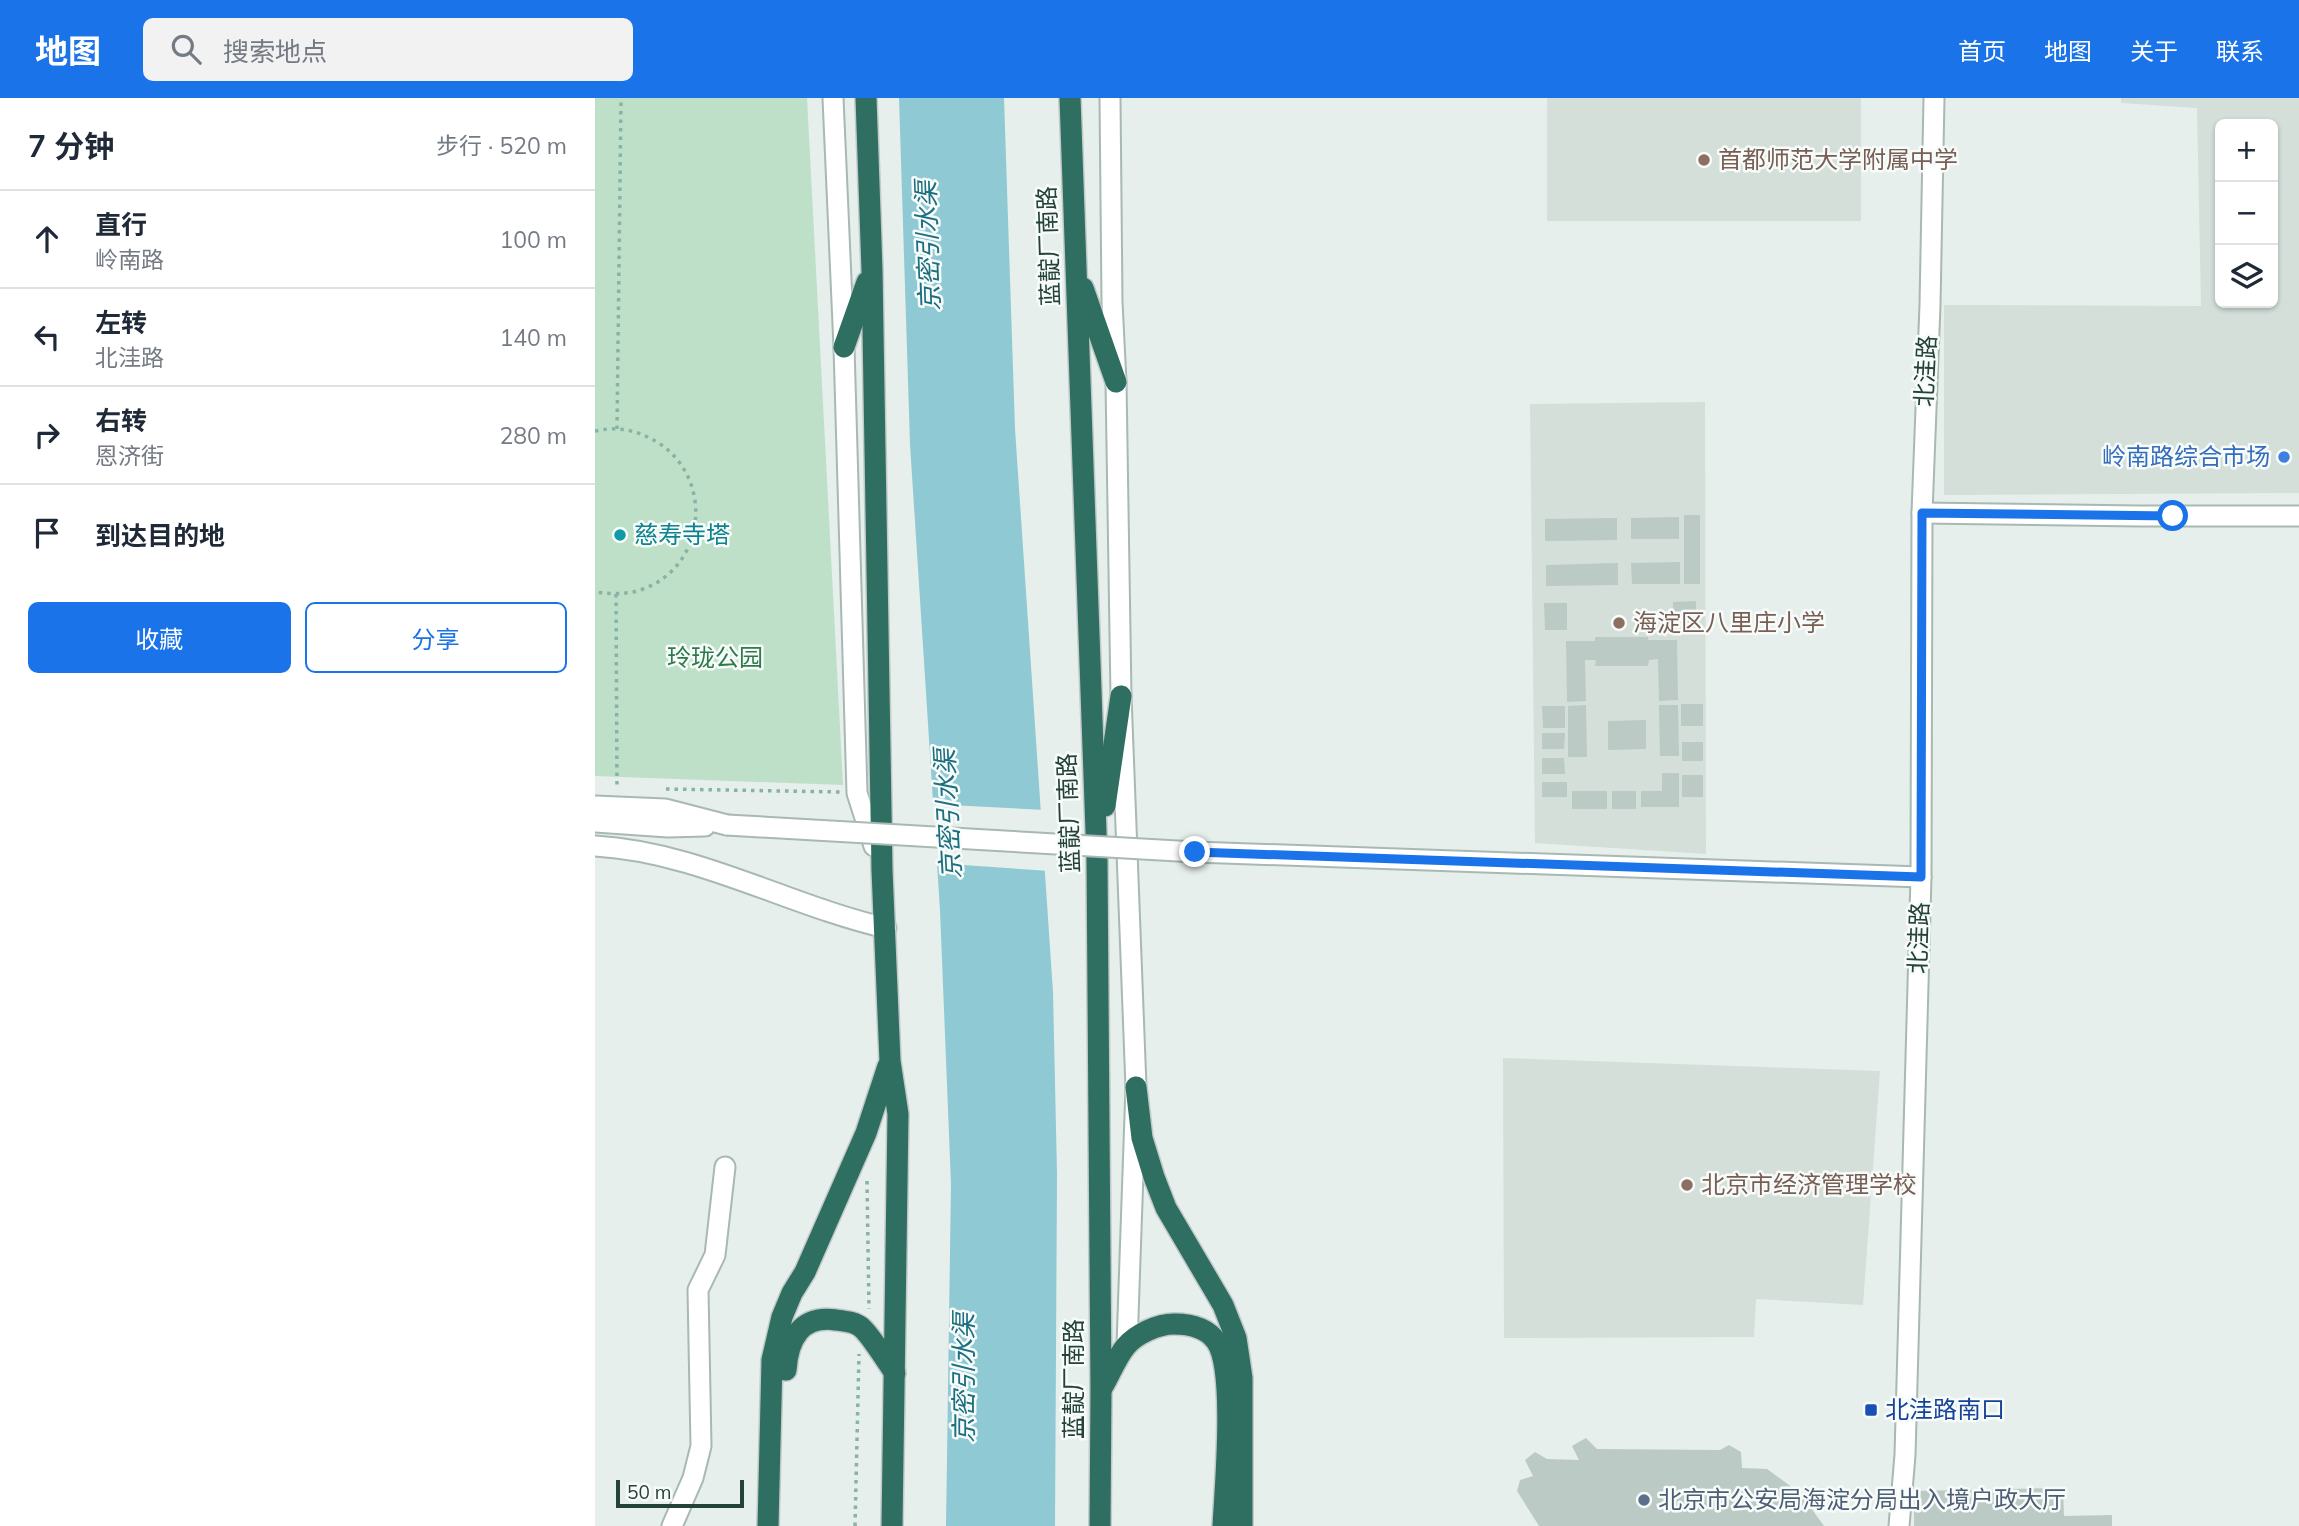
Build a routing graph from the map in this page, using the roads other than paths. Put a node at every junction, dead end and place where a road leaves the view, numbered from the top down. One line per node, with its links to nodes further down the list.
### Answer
1 (833, 98): 8 (street)
2 (866, 98): 7 (highway)
3 (1070, 98): 6 (highway, 蓝靛厂南路)
4 (1110, 98): 9 (street)
5 (1934, 98): 10 (street, 北洼路)
6 (1076, 265): 9 (highway); 17 (highway, 蓝靛厂南路)
7 (871, 270): 8 (highway); 18 (highway)
8 (844, 346): 18 (street)
9 (1116, 382): 12 (street)
10 (1922, 513): 11 (street); 19 (street, 北洼路)
11 (2299, 516)
12 (1121, 696): 17 (highway); 22 (street)
13 (595, 806): 15 (street)
14 (595, 822): 15 (street)
15 (727, 825): 19 (street, bridge)
16 (595, 846): 20 (street)
17 (1097, 860): 26 (highway, 蓝靛厂南路)
18 (882, 870): 20 (highway)
19 (1921, 877): 34 (street, 北洼路)
20 (886, 928): 21 (highway)
21 (890, 1060): 25 (highway); 28 (highway)
22 (1136, 1087): 24 (street); 33 (highway)
23 (725, 1167): 27 (street)
24 (1127, 1345): 26 (highway); 32 (highway)
25 (895, 1373): 29 (highway); 30 (highway)
26 (1101, 1390): 31 (highway, 蓝靛厂南路)
27 (672, 1526)
28 (768, 1526)
29 (782, 1526)
30 (892, 1526)
31 (1100, 1526)
32 (1223, 1526)
33 (1242, 1526)
34 (1899, 1526)

